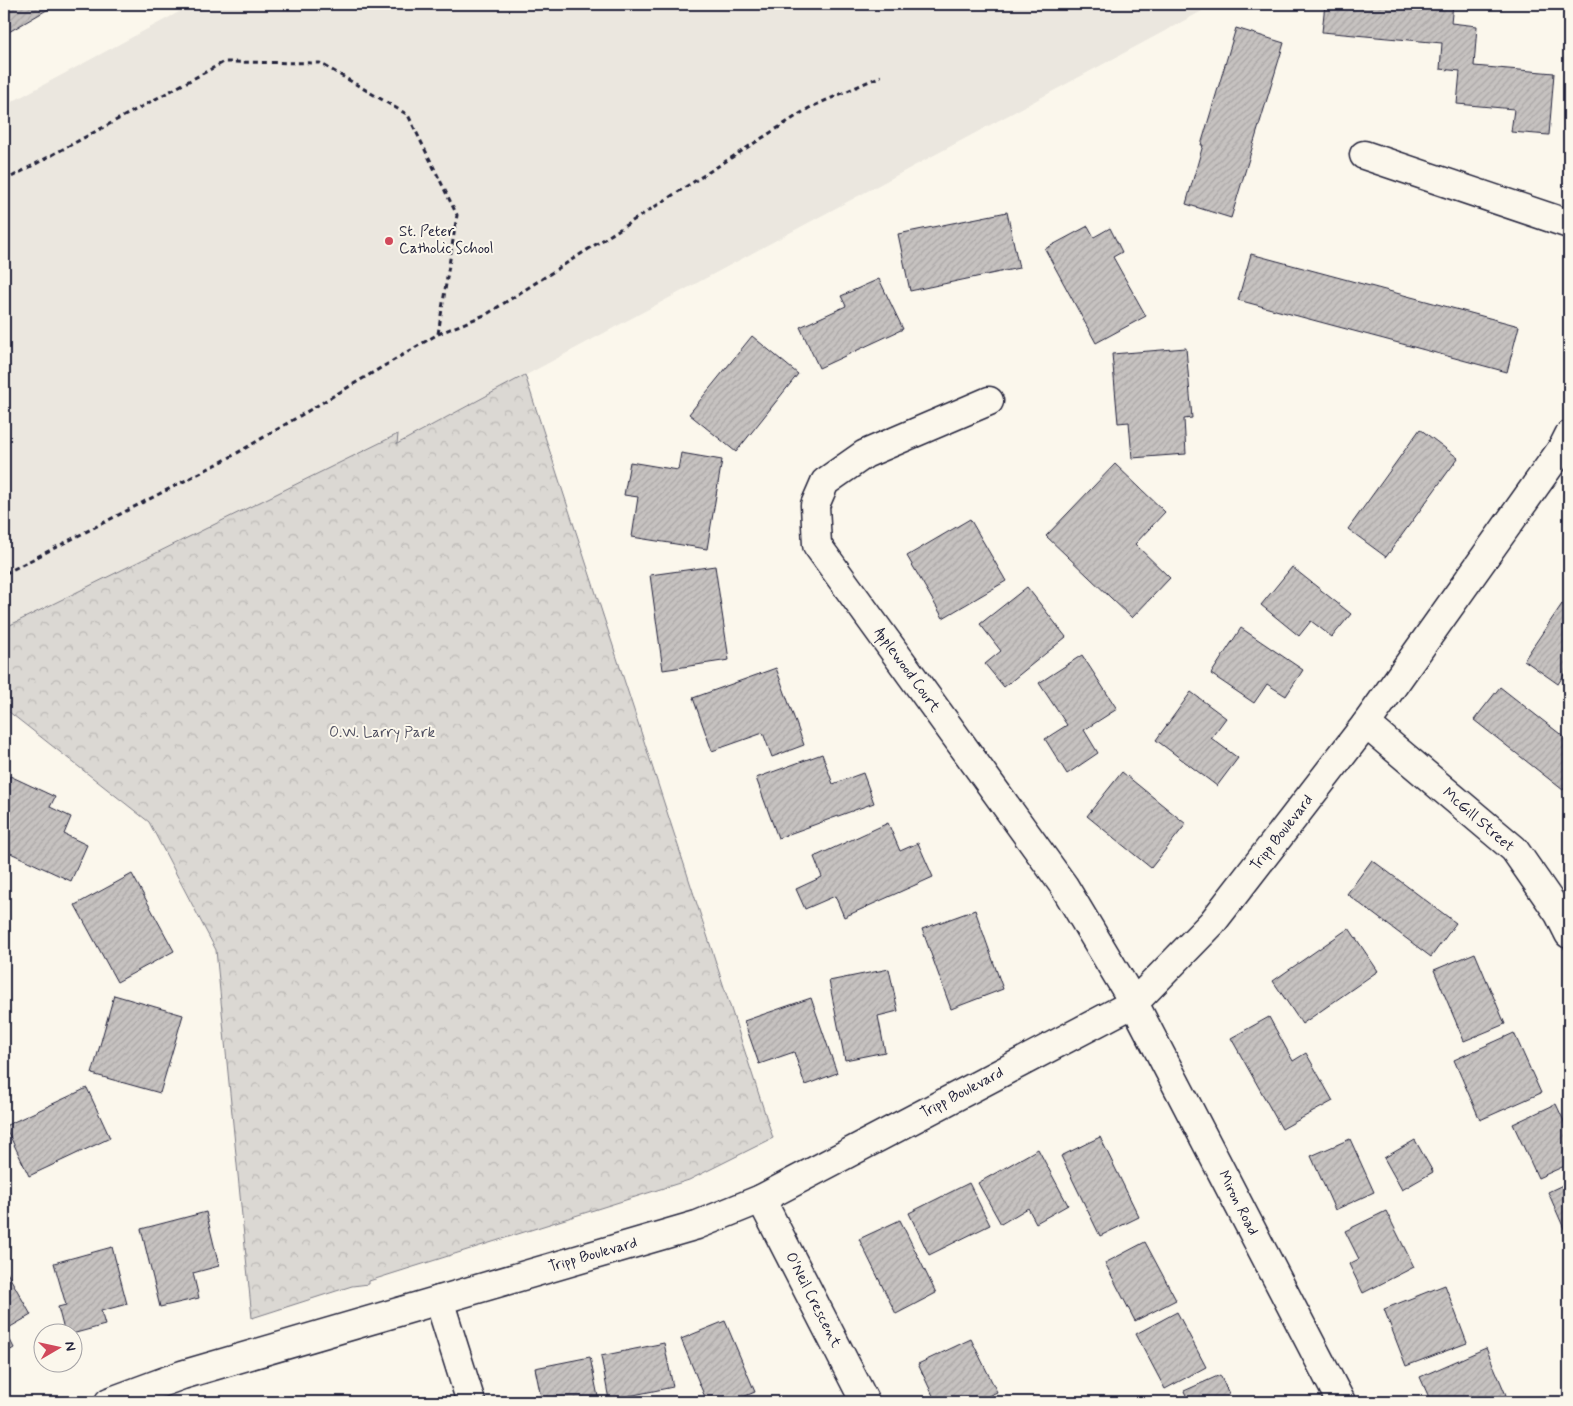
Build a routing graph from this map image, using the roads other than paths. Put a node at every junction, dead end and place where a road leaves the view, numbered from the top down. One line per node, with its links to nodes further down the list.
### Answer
1 (1364, 155): 2 (street)
2 (1569, 224)
3 (989, 401): 7 (street, Applewood Court)
4 (1569, 435): 5 (street, Tripp Boulevard)
5 (1366, 724): 6 (street, McGill Street); 7 (street, Tripp Boulevard)
6 (1569, 934)
7 (1134, 1003): 8 (street, Tripp Boulevard); 13 (street, Miron Road)
8 (761, 1198): 9 (street, Tripp Boulevard); 12 (street, O'Neil Crescent)
9 (439, 1300): 10 (street, Tripp Boulevard); 11 (street)
10 (109, 1402)
11 (471, 1402)
12 (865, 1402)
13 (1341, 1402)

